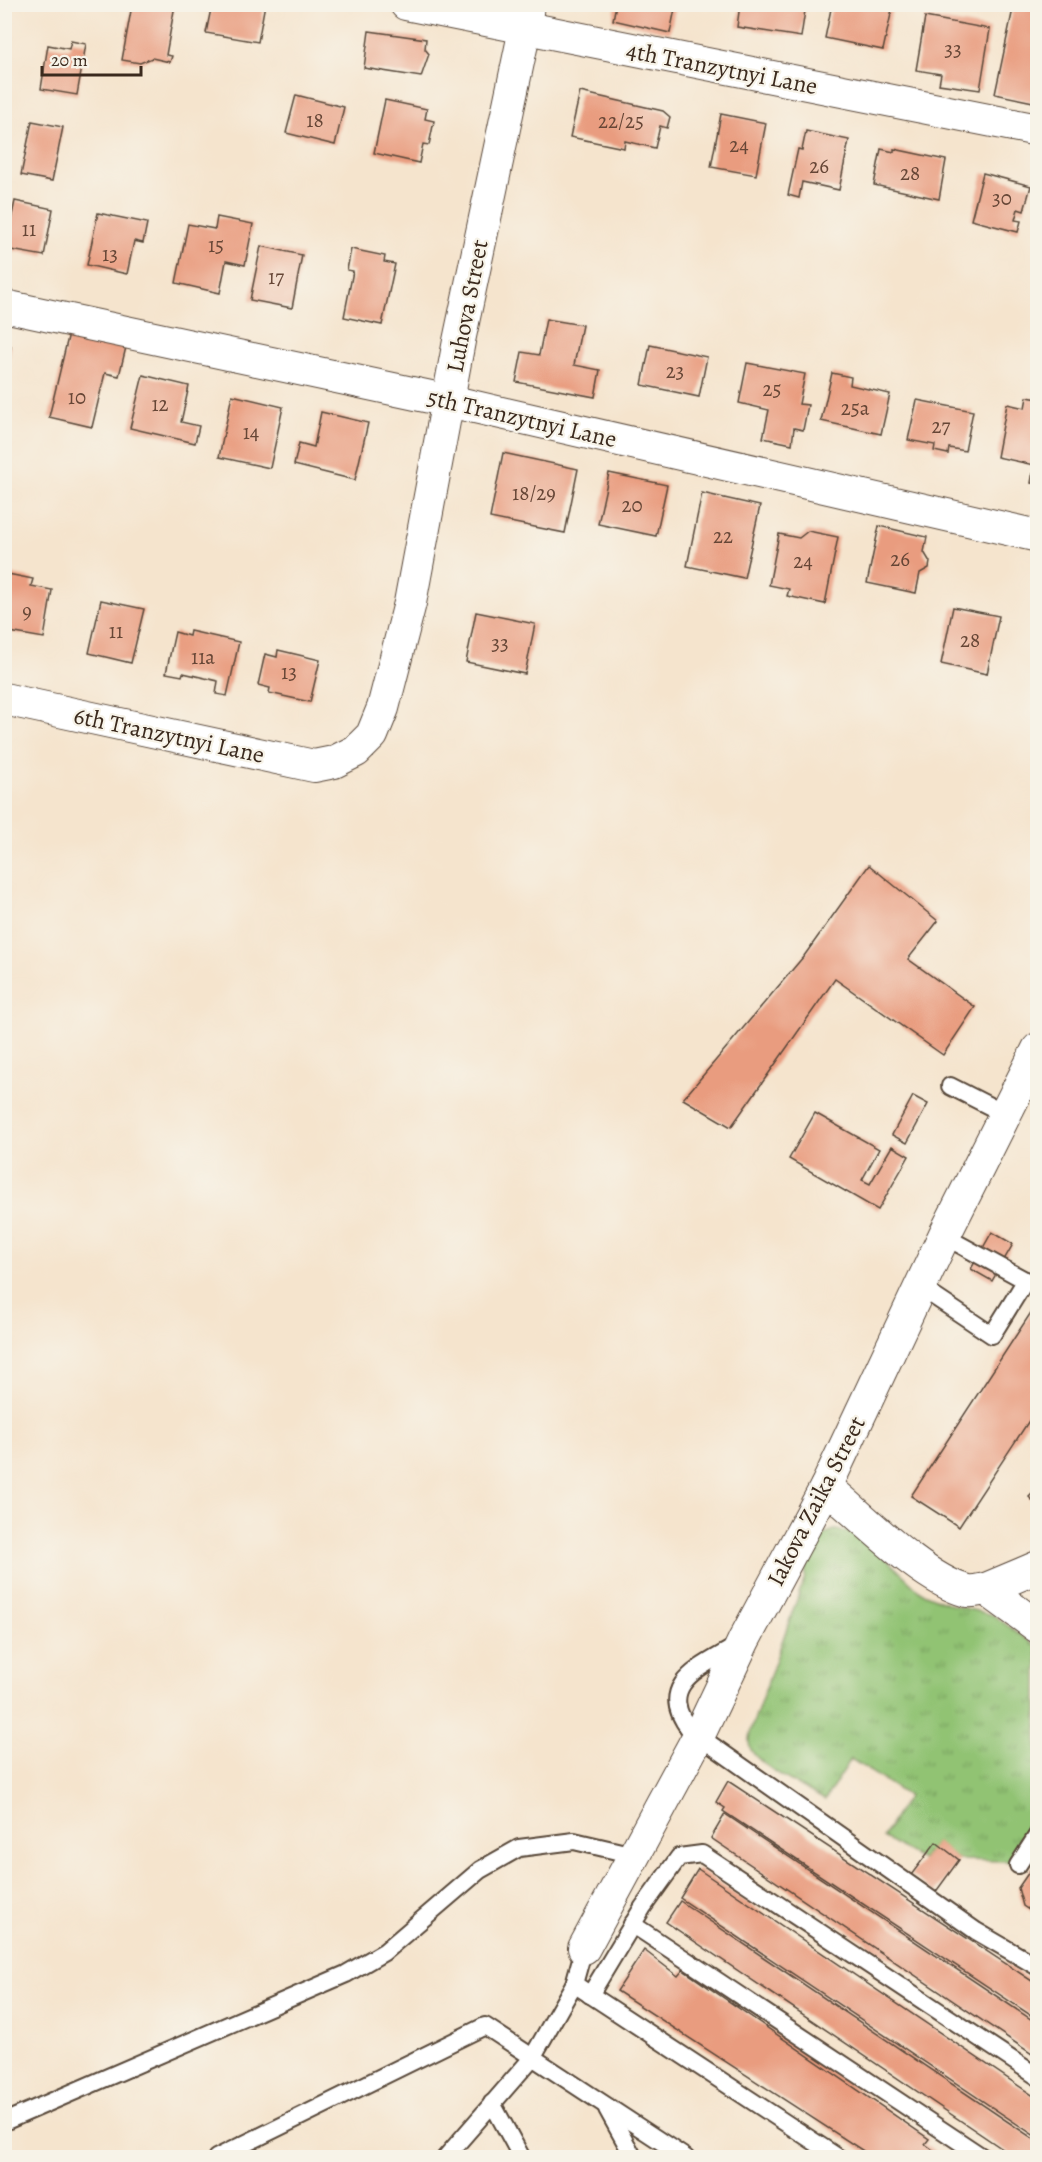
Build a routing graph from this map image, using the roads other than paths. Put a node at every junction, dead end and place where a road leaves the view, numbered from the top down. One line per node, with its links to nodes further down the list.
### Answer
1 (406, 4): 2 (street, 4th Tranzytnyi Lane)
2 (527, 17): 3 (street, 4th Tranzytnyi Lane); 5 (street, Luhova Street)
3 (1038, 130)
4 (4, 306): 5 (street, 5th Tranzytnyi Lane)
5 (449, 401): 6 (street, 5th Tranzytnyi Lane); 8 (street, Luhova Street)
6 (1038, 536)
7 (4, 699): 8 (street, 6th Tranzytnyi Lane)
8 (334, 762)
9 (1038, 1049): 11 (street, Iakova Zaika Street)
10 (950, 1086): 11 (lane)
11 (1005, 1114): 12 (street, Iakova Zaika Street)
12 (944, 1236): 13 (lane); 14 (street, Iakova Zaika Street)
13 (1032, 1282): 14 (lane)
14 (920, 1287): 15 (street, Iakova Zaika Street)
15 (826, 1487): 17 (street); 19 (street, Iakova Zaika Street)
16 (1038, 1567): 17 (street)
17 (986, 1589): 18 (street)
18 (1038, 1627)
19 (698, 1737): 21 (street, Iakova Zaika Street); 25 (lane)
20 (1038, 1834): 22 (lane)
21 (634, 1855): 24 (street, Iakova Zaika Street); 32 (lane)
22 (1018, 1864)
23 (632, 1924): 27 (lane); 29 (lane); 39 (lane)
24 (584, 1948): 26 (lane)
25 (1038, 1967)
26 (574, 1984): 27 (lane); 28 (lane)
27 (590, 1995): 38 (lane)
28 (532, 2058): 30 (lane); 31 (lane); 33 (lane)
29 (1038, 2077)
30 (492, 2103): 34 (lane); 35 (lane)
31 (607, 2108): 36 (lane); 37 (lane)
32 (4, 2122)
33 (216, 2157)
34 (445, 2157)
35 (522, 2157)
36 (634, 2157)
37 (686, 2157)
38 (839, 2157)
39 (984, 2157)

